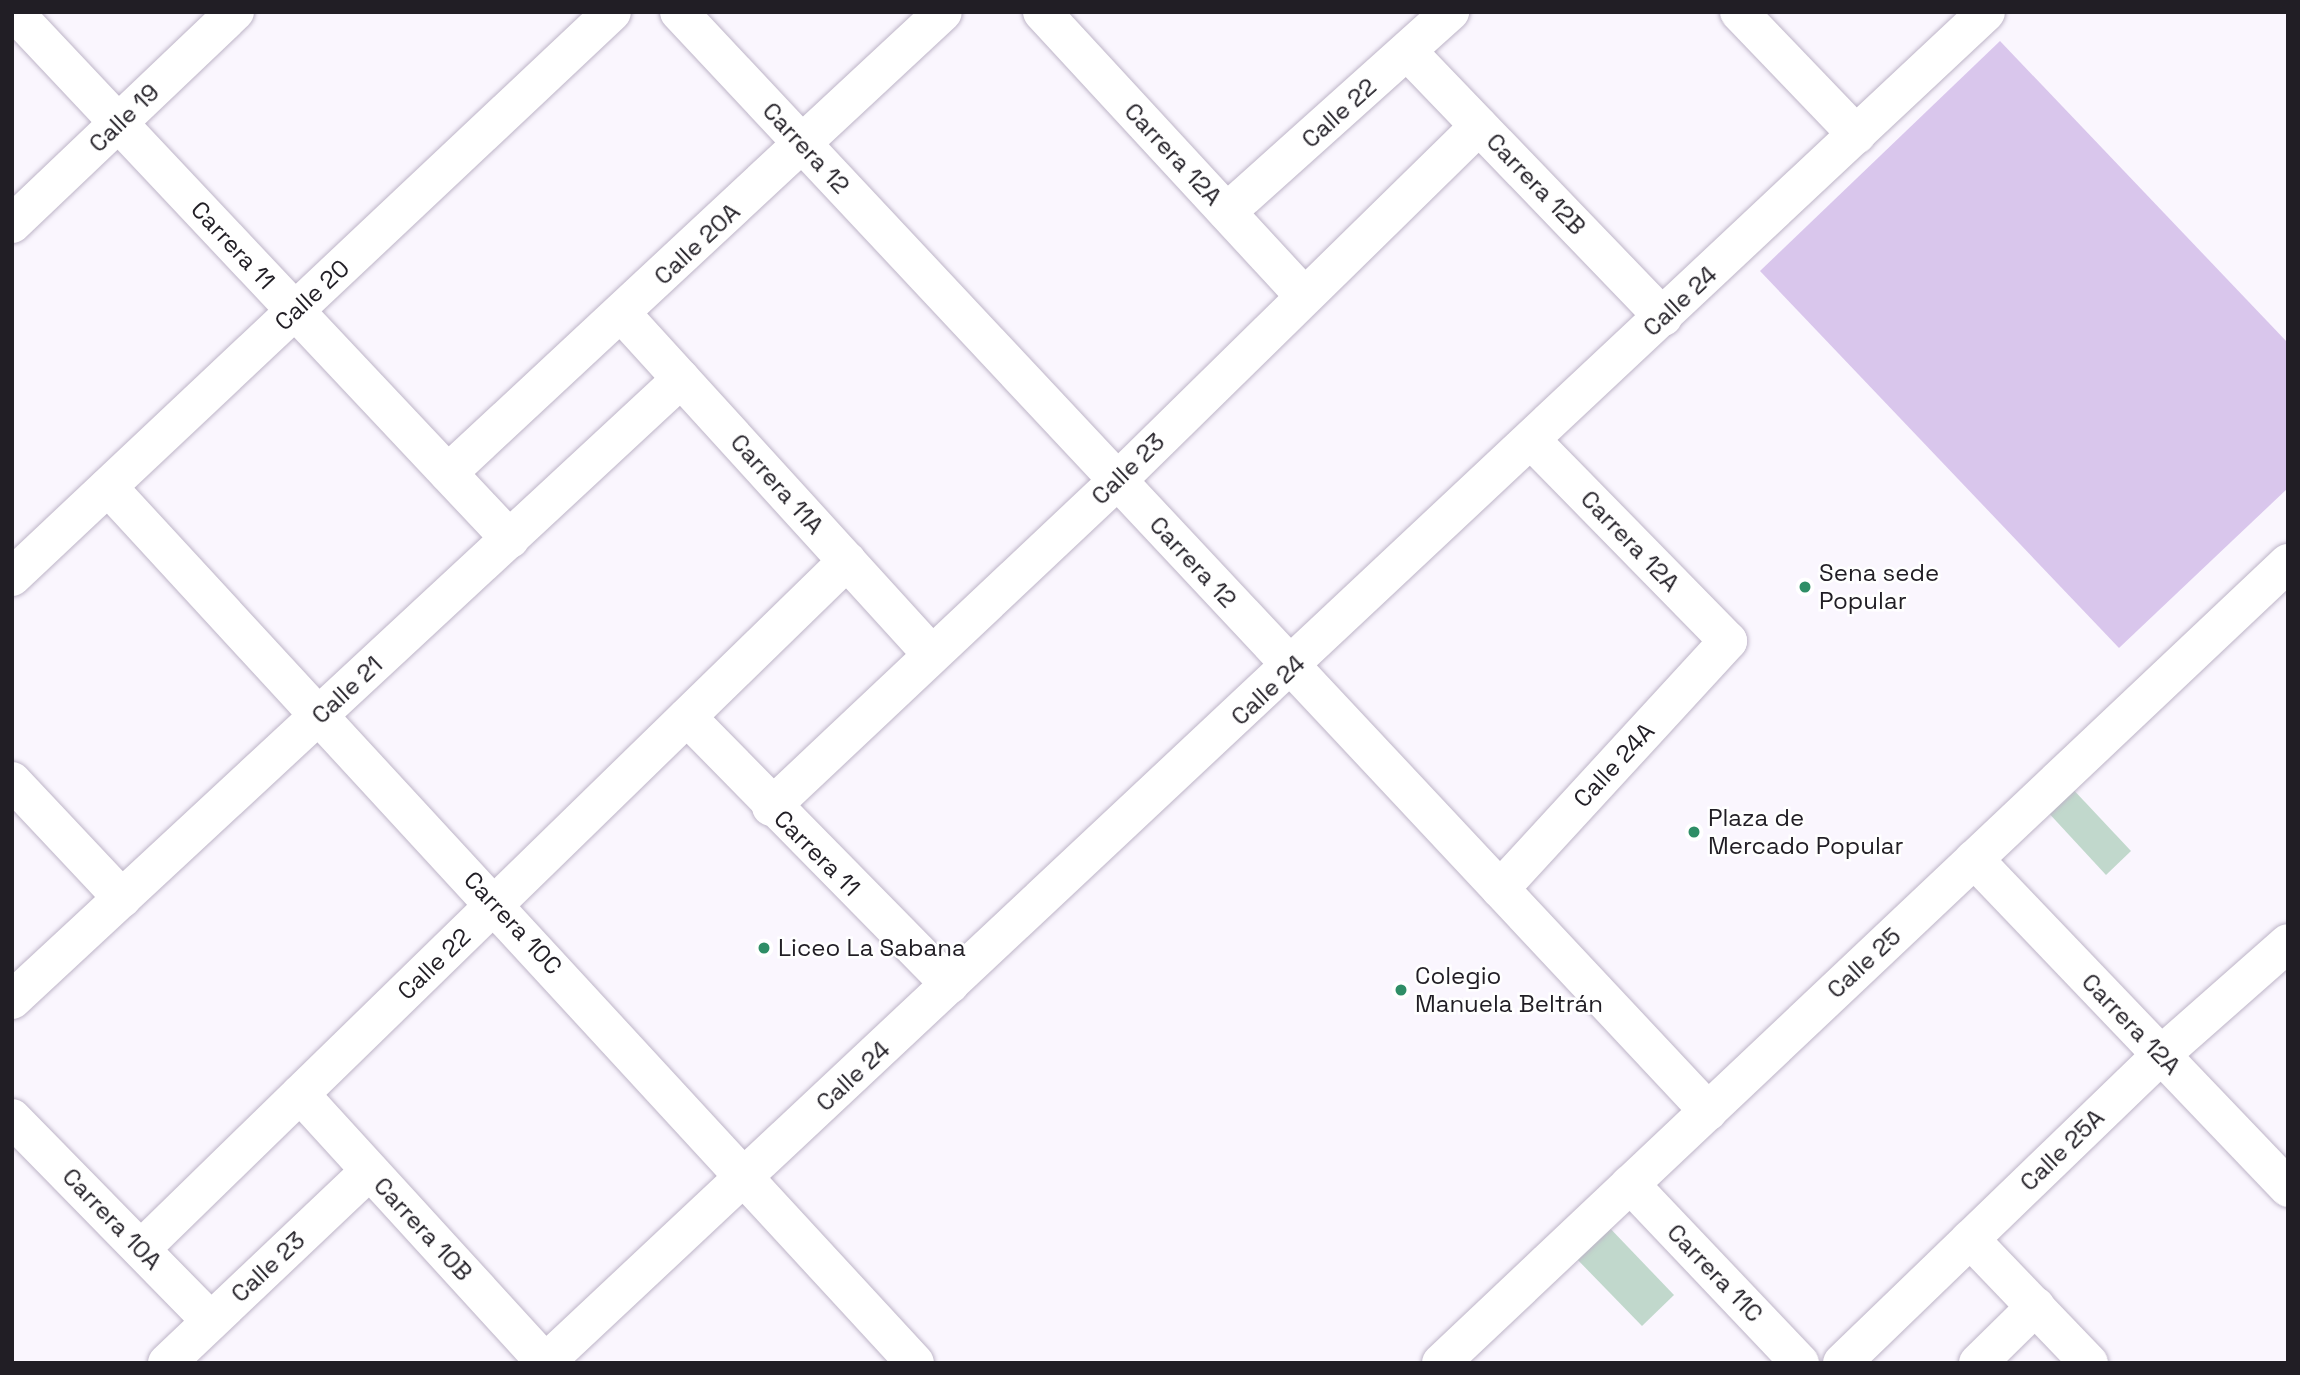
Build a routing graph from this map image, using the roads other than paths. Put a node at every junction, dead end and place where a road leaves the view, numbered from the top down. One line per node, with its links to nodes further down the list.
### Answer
1 (14, 12): 11 (street, Carrera 11)
2 (235, 12): 11 (street, Calle 19)
3 (612, 12): 18 (street, Calle 20)
4 (679, 12): 14 (street, Carrera 12)
5 (943, 12): 14 (street, Calle 20A)
6 (1450, 12): 10 (street, Calle 22)
7 (1739, 12): 13 (street)
8 (1986, 12): 13 (street, Calle 24)
9 (1048, 14): 15 (street, Carrera 12A)
10 (1408, 52): 12 (street, Carrera 12B); 15 (street, Calle 22)
11 (118, 123): 16 (street, Calle 19); 18 (street, Carrera 11)
12 (1479, 126): 17 (street, Calle 23); 20 (street, Carrera 12B)
13 (1857, 135): 20 (street, Calle 24)
14 (804, 146): 19 (street, Calle 20A); 24 (street, Carrera 12)
15 (1227, 212): 17 (street, Carrera 12A)
16 (12, 223)
17 (1304, 296): 24 (street, Calle 23)
18 (295, 311): 23 (street, Carrera 11); 25 (street, Calle 20)
19 (622, 314): 21 (street, Carrera 11A); 23 (street, Calle 20A)
20 (1664, 317): 22 (street, Calle 24)
21 (681, 379): 26 (street, Calle 21); 27 (street, Carrera 11A)
22 (1532, 442): 30 (street, Carrera 12A); 32 (street, Calle 24)
23 (448, 473): 26 (street, Carrera 11)
24 (1117, 481): 31 (street, Calle 23); 32 (street, Carrera 12)
25 (108, 487): 29 (street, Calle 20); 33 (street, Carrera 10C)
26 (510, 539): 33 (street, Calle 21)
27 (847, 561): 31 (street, Carrera 11A); 34 (street, Calle 22)
28 (2288, 563): 37 (street, Calle 25)
29 (12, 577)
30 (1728, 641): 38 (street, Calle 24A)
31 (931, 653): 36 (street, Calle 23)
32 (1292, 667): 38 (street, Carrera 12); 42 (street, Calle 24)
33 (319, 715): 39 (street, Calle 21); 40 (street, Carrera 10C)
34 (687, 717): 36 (street, Carrera 11); 40 (street, Calle 22)
35 (12, 781): 39 (street)
36 (771, 807): 42 (street, Carrera 11)
37 (1974, 859): 44 (street, Carrera 12A); 46 (street, Calle 25)
38 (1500, 889): 46 (street, Carrera 12)
39 (122, 898): 43 (street, Calle 21)
40 (495, 904): 45 (street, Calle 22); 49 (street, Carrera 10C)
41 (2288, 943): 44 (street, Calle 25A)
42 (950, 985): 49 (street, Calle 24)
43 (12, 1000)
44 (2161, 1055): 51 (street, Carrera 12A); 52 (street, Calle 25A)
45 (300, 1094): 48 (street, Carrera 10B); 53 (street, Calle 22)
46 (1707, 1111): 50 (street, Calle 25)
47 (12, 1118): 53 (street, Carrera 10A)
48 (369, 1171): 55 (street, Calle 23); 57 (street, Carrera 10B)
49 (746, 1176): 57 (street, Calle 24); 58 (street, Carrera 10C)
50 (1630, 1184): 59 (street, Calle 25); 60 (street, Carrera 11C)
51 (2288, 1188)
52 (1970, 1239): 54 (street); 61 (street, Calle 25A)
53 (141, 1249): 55 (street, Carrera 10A)
54 (2036, 1306): 62 (street); 63 (street)
55 (211, 1321): 56 (street, Calle 23)
56 (167, 1363)
57 (546, 1363)
58 (915, 1363)
59 (1441, 1363)
60 (1800, 1363)
61 (1842, 1363)
62 (1978, 1363)
63 (2089, 1363)

